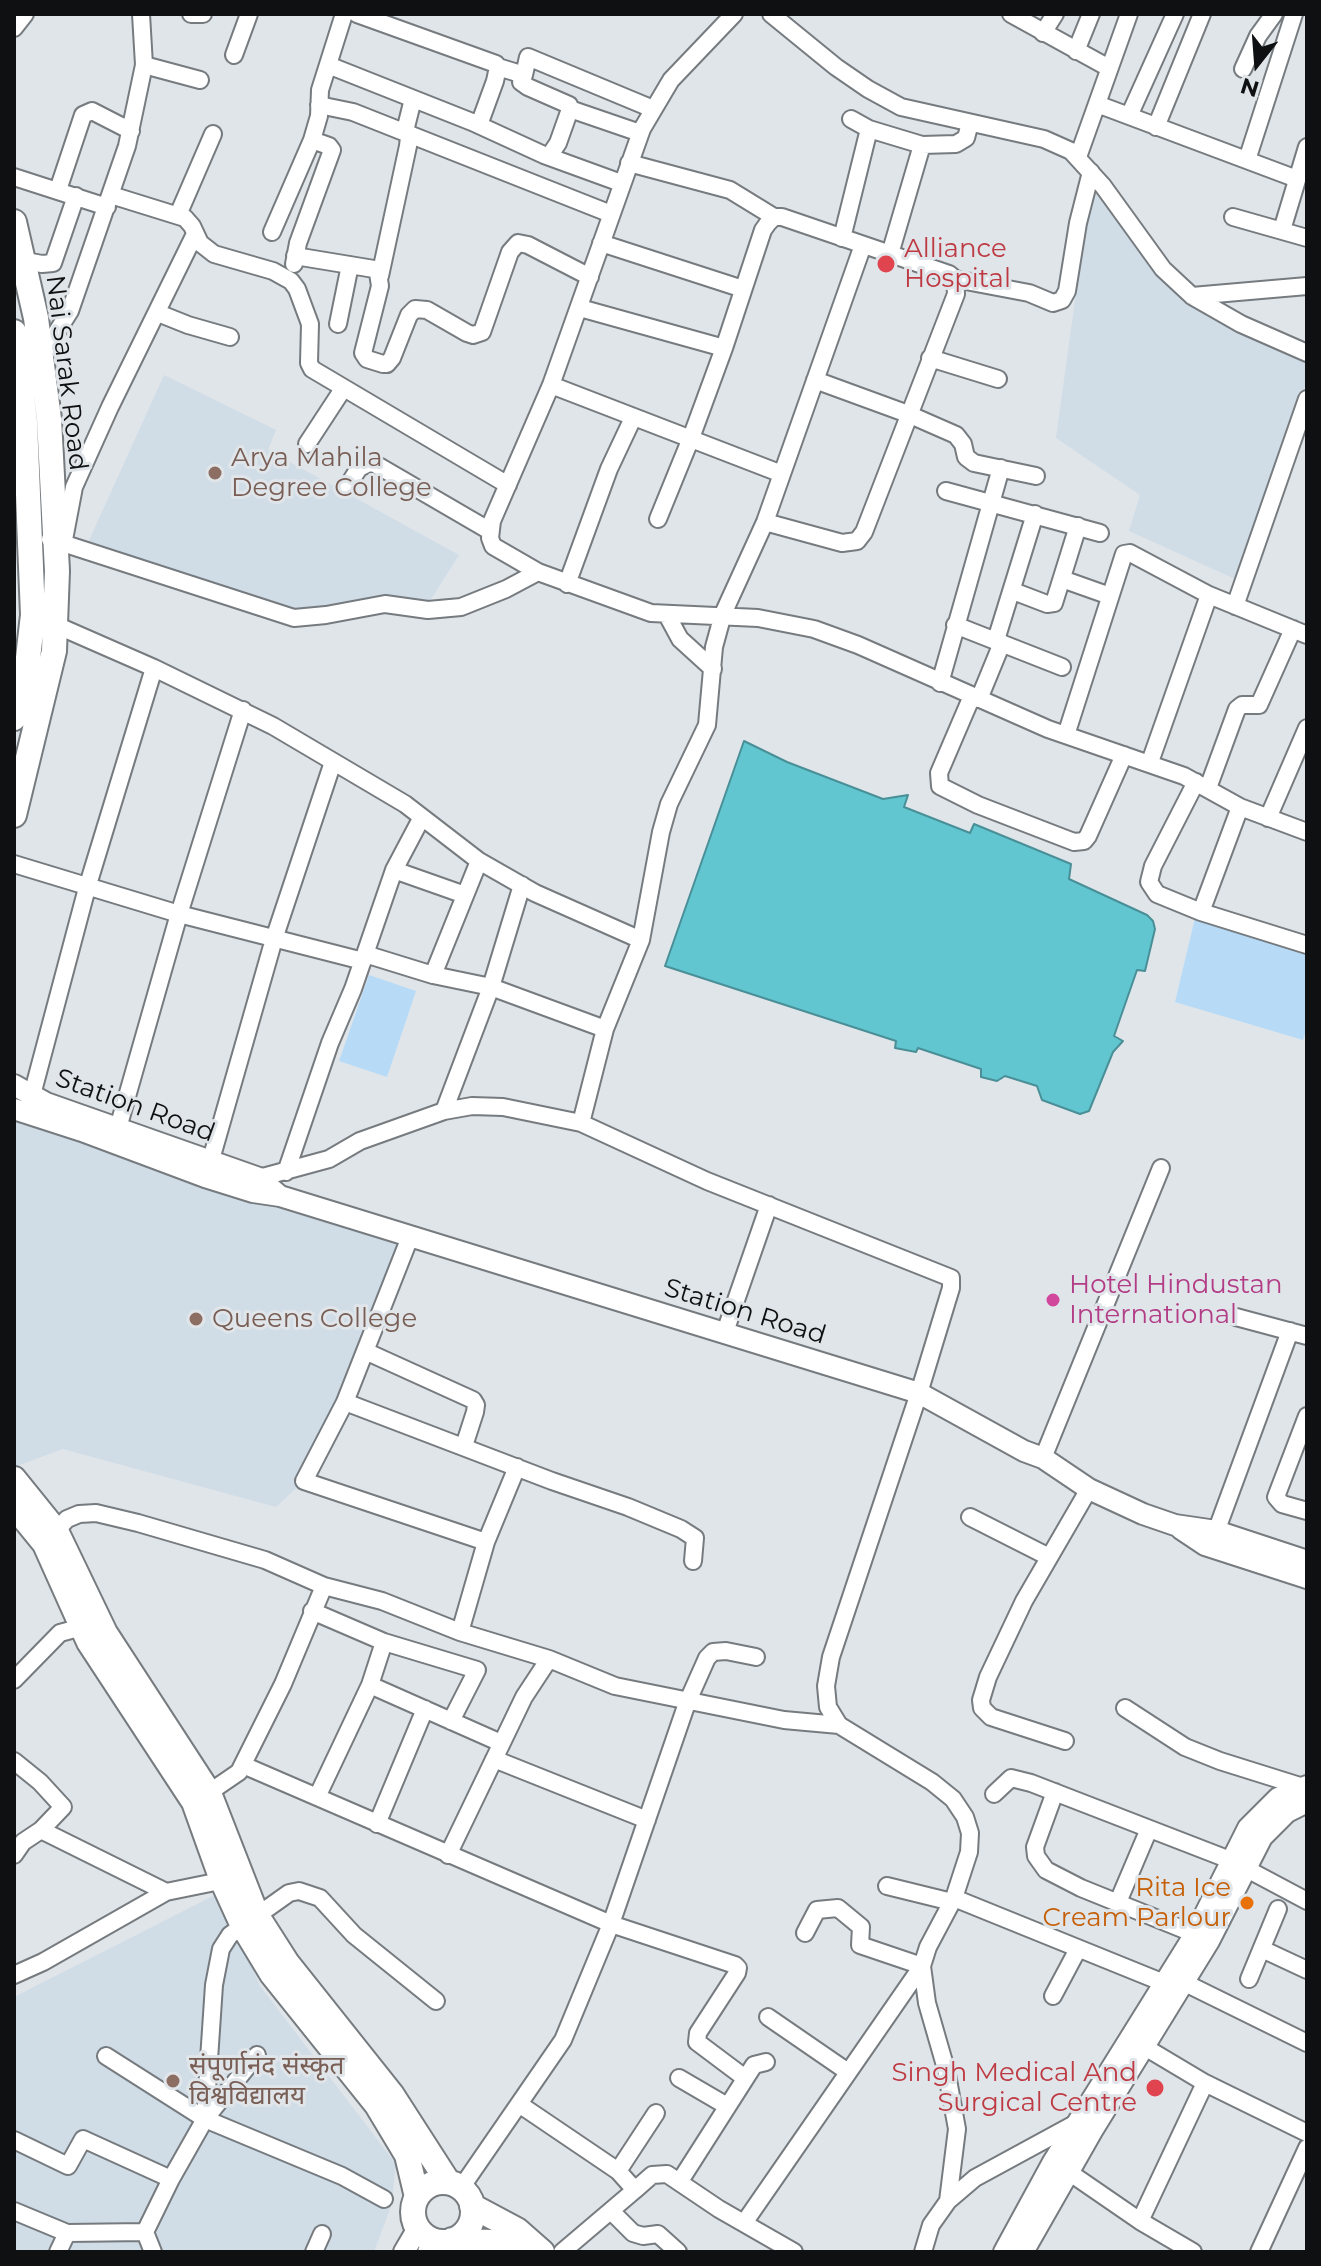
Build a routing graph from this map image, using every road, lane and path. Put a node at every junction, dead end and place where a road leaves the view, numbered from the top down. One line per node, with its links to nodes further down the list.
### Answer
1 (25, 14): 18 (street)
2 (141, 14): 22 (street)
3 (191, 14): 4 (street)
4 (203, 14)
5 (249, 14): 21 (street)
6 (344, 14): 23 (street)
7 (357, 14): 24 (street)
8 (734, 14): 33 (street)
9 (1055, 14): 19 (street)
10 (1091, 14): 20 (street)
11 (1129, 14): 25 (street)
12 (1175, 14): 34 (street)
13 (1202, 14): 38 (street)
14 (1274, 14): 26 (street)
15 (1294, 14): 49 (street)
16 (1015, 15): 19 (street)
17 (782, 17): 36 (street)
18 (14, 28)
19 (1043, 33): 20 (street)
20 (1076, 51): 25 (street)
21 (234, 55)
22 (144, 65): 28 (street); 40 (street)
23 (328, 65): 29 (street); 31 (street)
24 (498, 67): 27 (street); 37 (street)
25 (1109, 68): 30 (street)
26 (1243, 69)
27 (524, 75): 32 (street); 33 (street)
28 (200, 80)
29 (413, 99): 37 (street); 41 (street)
30 (1097, 104): 34 (street); 48 (street)
31 (319, 105): 41 (street); 44 (street)
32 (570, 109): 42 (street); 47 (street)
33 (653, 109): 42 (street)
34 (1129, 116): 38 (street)
35 (851, 119): 39 (street)
36 (970, 123): 45 (street); 48 (street)
37 (479, 125): 47 (street)
38 (1156, 127): 49 (street)
39 (869, 129): 45 (street); 68 (street)
40 (131, 131): 56 (street); 58 (street)
41 (406, 132): 54 (street); 75 (street)
42 (640, 133): 50 (street)
43 (213, 134): 60 (street)
44 (312, 140): 65 (street); 72 (street)
45 (922, 145): 71 (street)
46 (1307, 147): 52 (street)
47 (537, 153): 54 (street); 55 (street)
48 (1078, 157): 51 (street)
49 (1247, 160): 52 (street)
50 (629, 163): 55 (street); 61 (street)
51 (1091, 172): 77 (street); 81 (street)
52 (1301, 175): 64 (street)
53 (14, 177): 56 (street)
54 (523, 179): 59 (street)
55 (621, 183): 59 (street)
56 (58, 190): 57 (street)
57 (76, 196): 58 (street); 73 (street)
58 (109, 201): 60 (street); 89 (street)
59 (611, 214): 69 (street)
60 (178, 215): 66 (street)
61 (774, 217): 68 (street); 80 (street)
62 (1233, 217): 64 (street)
63 (14, 222): 73 (main road, Nai Sarak Road)
64 (1282, 230): 67 (street)
65 (272, 232)
66 (195, 234): 78 (street); 83 (street)
67 (1306, 236)
68 (842, 238): 70 (street)
69 (601, 243): 76 (street); 80 (street)
70 (863, 245): 71 (street); 93 (street)
71 (890, 254): 77 (street)
72 (295, 256): 74 (street); 78 (street)
73 (18, 260): 89 (main road, Nai Sarak Road)
74 (350, 265): 75 (street); 84 (street)
75 (380, 276): 76 (street)
76 (590, 277): 82 (street)
77 (955, 279): 90 (street)
78 (291, 281): 95 (street)
79 (1307, 286): 81 (street)
80 (743, 289): 87 (street)
81 (1192, 296): 88 (street)
82 (580, 308): 87 (street); 94 (street)
83 (158, 313): 86 (street); 116 (street)
84 (338, 324)
85 (14, 332): 91 (main road, Nai Sarak Road)
86 (230, 337)
87 (724, 348): 99 (street)
88 (1307, 353)
89 (41, 357): 101 (main road, Nai Sarak Road)
90 (930, 358): 92 (street); 97 (street)
91 (17, 376): 101 (main road, Nai Sarak Road)
92 (998, 379)
93 (815, 380): 97 (street); 103 (street)
94 (551, 385): 98 (street); 105 (street)
95 (343, 389): 100 (street); 105 (street)
96 (1307, 399): 123 (street)
97 (908, 414): 102 (street); 111 (street)
98 (633, 418): 99 (street); 119 (street)
99 (691, 438): 103 (street); 110 (street)
100 (307, 444)
101 (39, 450): 114 (main road, Nai Sarak Road); 116 (main road, Nai Sarak Road)
102 (1001, 468): 104 (street); 108 (street)
103 (782, 474): 111 (street)
104 (1036, 476)
105 (508, 485): 113 (street)
106 (347, 487): 113 (street)
107 (946, 491): 108 (street)
108 (991, 502): 109 (street); 127 (street)
109 (1035, 514): 112 (street); 120 (street)
110 (658, 519)
111 (765, 522): 124 (street)
112 (1078, 526): 115 (street); 118 (street)
113 (490, 531): 117 (street)
114 (31, 533): 116 (street); 126 (main road, Nai Sarak Road)
115 (1100, 533)
116 (59, 543): 117 (street); 126 (main road, Nai Sarak Road)
117 (538, 572): 119 (street)
118 (1062, 579): 120 (street); 122 (street)
119 (567, 584): 125 (street)
120 (1013, 591): 129 (street)
121 (1209, 595): 122 (street); 123 (street); 141 (street)
122 (1110, 596): 138 (street)
123 (1235, 606): 128 (street)
124 (723, 614): 125 (street); 132 (street); 133 (street)
125 (667, 615): 132 (street)
126 (44, 620): 131 (street); 136 (main road, Nai Sarak Road); 144 (main road, Nai Sarak Road)
127 (955, 625): 129 (street); 133 (street)
128 (1300, 632): 142 (street)
129 (999, 641): 130 (street); 134 (street)
130 (1062, 667)
131 (154, 668): 135 (street); 152 (street)
132 (713, 669): 157 (street)
133 (940, 683): 134 (street)
134 (976, 698): 138 (street); 139 (street)
135 (243, 710): 140 (street); 155 (street)
136 (14, 718)
137 (1307, 730): 146 (street)
138 (1066, 735): 139 (street)
139 (1124, 755): 141 (street)
140 (333, 762): 145 (street); 156 (street)
141 (1150, 762): 142 (street)
142 (1202, 785): 143 (street); 154 (street)
143 (1240, 807): 146 (street); 154 (street)
144 (14, 815)
145 (422, 817): 148 (street); 150 (street)
146 (1268, 818): 147 (street)
147 (1307, 832)
148 (479, 861): 151 (street); 153 (street)
149 (14, 864): 152 (street)
150 (394, 870): 153 (street); 159 (street)
151 (522, 885): 157 (street); 161 (street)
152 (87, 888): 155 (street); 163 (street)
153 (465, 895): 160 (street)
154 (1201, 912): 158 (street)
155 (179, 914): 156 (street); 167 (street)
156 (274, 939): 159 (street); 168 (street)
157 (641, 940): 162 (street)
158 (1307, 945)
159 (364, 957): 160 (street); 170 (street)
160 (433, 975): 161 (street)
161 (491, 987): 162 (street); 165 (street)
162 (605, 1029): 166 (street)
163 (23, 1090): 167 (street, Station Road)
164 (14, 1109): 171 (street, Station Road)
165 (444, 1111): 166 (street); 170 (street)
166 (581, 1123): 172 (street)
167 (118, 1128): 168 (street, Station Road)
168 (210, 1163): 171 (street, Station Road)
169 (1161, 1168): 183 (street)
170 (286, 1172): 171 (street)
171 (256, 1185): 173 (street, Station Road)
172 (769, 1205): 176 (street); 179 (street)
173 (410, 1237): 176 (street, Station Road); 178 (street)
174 (1236, 1317): 175 (street)
175 (1290, 1331): 177 (street); 191 (street)
176 (725, 1332): 179 (street, Station Road)
177 (1307, 1336)
178 (365, 1351): 180 (street); 182 (street)
179 (919, 1393): 183 (street, Station Road); 210 (street)
180 (345, 1402): 182 (street); 192 (street)
181 (1307, 1416): 188 (street)
182 (464, 1446): 184 (street)
183 (1043, 1458): 186 (street, Station Road)
184 (517, 1467): 192 (street); 194 (street)
185 (14, 1479): 190 (main road)
186 (1089, 1489): 191 (street, Station Road); 193 (street)
187 (14, 1506): 199 (main road)
188 (1307, 1511)
189 (970, 1517): 193 (street)
190 (56, 1531): 197 (street); 220 (main road)
191 (1214, 1539): 195 (street, Station Road); 196 (street, Station Road)
192 (486, 1542): 200 (street)
193 (1049, 1557): 211 (street)
194 (693, 1561)
195 (1307, 1561)
196 (1307, 1578)
197 (324, 1586): 198 (street); 200 (street)
198 (312, 1611): 201 (street); 215 (street)
199 (82, 1627): 204 (street); 220 (main road)
200 (460, 1632): 203 (street)
201 (384, 1642): 205 (street); 209 (street)
202 (756, 1657): 206 (street)
203 (549, 1659): 206 (street); 212 (street)
204 (14, 1680)
205 (370, 1685): 208 (street); 219 (street)
206 (687, 1703): 210 (street); 221 (street)
207 (1125, 1708): 217 (street)
208 (425, 1709): 209 (street); 222 (street)
209 (451, 1721): 212 (street)
210 (839, 1725): 231 (street)
211 (1065, 1741)
212 (501, 1743): 213 (street)
213 (494, 1759): 221 (street); 226 (street)
214 (14, 1761): 224 (street)
215 (243, 1765): 219 (street); 220 (street)
216 (1055, 1792): 218 (street); 223 (street); 233 (street)
217 (1306, 1792): 227 (street)
218 (994, 1794)
219 (317, 1797): 222 (street)
220 (202, 1798): 228 (main road)
221 (647, 1820): 236 (street)
222 (377, 1824): 226 (street)
223 (1149, 1829): 227 (street); 233 (street)
224 (41, 1830): 225 (street); 230 (street)
225 (14, 1855)
226 (448, 1855): 236 (street)
227 (1238, 1864): 232 (street); 238 (street); 245 (street)
228 (231, 1879): 230 (street); 235 (main road)
229 (887, 1886): 231 (street)
230 (166, 1892): 243 (street)
231 (953, 1900): 239 (street); 241 (street)
232 (1307, 1901)
233 (1118, 1902): 238 (street)
234 (1278, 1909): 240 (street)
235 (250, 1921): 247 (street); 261 (street); 266 (main road)
236 (611, 1924): 256 (street); 258 (street)
237 (805, 1933): 241 (street)
238 (1195, 1934): 245 (street)
239 (1078, 1949): 245 (street); 246 (street)
240 (1262, 1949): 242 (street); 244 (street)
241 (922, 1966): 254 (street); 275 (street)
242 (1307, 1970)
243 (14, 1975)
244 (1249, 1979)
245 (1173, 1980): 249 (street); 250 (street); 262 (street)
246 (1053, 1996)
247 (436, 2001)
248 (768, 2017): 254 (street)
249 (1307, 2043)
250 (1143, 2046): 257 (street); 267 (street)
251 (257, 2055): 261 (street)
252 (106, 2056): 261 (street)
253 (766, 2062): 256 (street)
254 (848, 2072): 279 (street)
255 (679, 2078): 259 (street)
256 (745, 2078): 259 (street)
257 (1205, 2083): 263 (street); 278 (street)
258 (519, 2104): 268 (street); 272 (street)
259 (727, 2106): 270 (street)
260 (656, 2113): 268 (street)
261 (205, 2119): 269 (street); 274 (street)
262 (1078, 2122): 267 (street); 275 (street)
263 (1307, 2133)
264 (14, 2140): 269 (street)
265 (1307, 2148): 298 (street)
266 (418, 2152): 272 (main road); 273 (main road)
267 (1061, 2167): 278 (street); 295 (street); 296 (street)
268 (618, 2171): 271 (street)
269 (171, 2179): 281 (street)
270 (680, 2181): 271 (street); 279 (street)
271 (635, 2190): 277 (street)
272 (460, 2192): 273 (main road); 284 (main road); 291 (main road)
273 (417, 2197): 280 (main road)
274 (384, 2199)
275 (948, 2201): 294 (street)
276 (14, 2211): 282 (street)
277 (611, 2211): 292 (street); 293 (street)
278 (1140, 2221): 297 (street)
279 (744, 2223): 285 (street)
280 (418, 2228): 284 (main road); 289 (street)
281 (145, 2232): 282 (street); 287 (street)
282 (67, 2233): 286 (street)
283 (322, 2234): 288 (street)
284 (440, 2245): 290 (main road)
285 (789, 2251)
286 (58, 2252)
287 (153, 2252)
288 (314, 2252)
289 (404, 2252)
290 (514, 2252)
291 (542, 2252)
292 (562, 2252)
293 (678, 2252)
294 (923, 2252)
295 (1004, 2252)
296 (1023, 2252)
297 (1193, 2252)
298 (1259, 2252)

